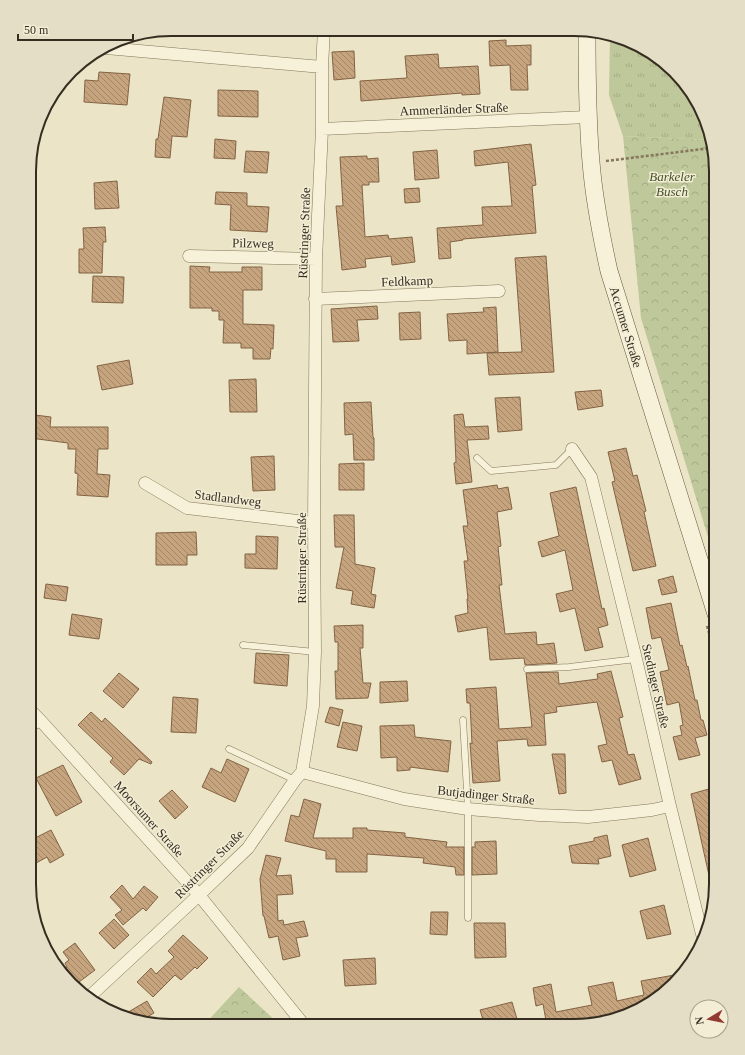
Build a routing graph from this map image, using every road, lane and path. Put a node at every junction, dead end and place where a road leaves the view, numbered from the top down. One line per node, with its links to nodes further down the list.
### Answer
1 (324, 36): 4 (street, Rüstringer Straße)
2 (587, 37): 5 (street, Accumer Straße)
3 (114, 49): 4 (street)
4 (322, 67): 6 (street, Rüstringer Straße)
5 (588, 117): 6 (street, Ammerländer Straße); 8 (street, Accumer Straße)
6 (322, 129): 10 (street, Rüstringer Straße)
7 (707, 148): 8 (path)
8 (591, 163): 17 (street, Accumer Straße)
9 (189, 256): 10 (street, Pilzweg)
10 (316, 259): 12 (street, Rüstringer Straße)
11 (499, 291): 12 (street, Feldkamp)
12 (316, 299): 16 (street, Rüstringer Straße)
13 (572, 449): 14 (lane); 20 (street, Stedinger Straße)
14 (477, 458)
15 (146, 482): 16 (street, Stadlandweg)
16 (314, 523): 19 (street, Rüstringer Straße)
17 (709, 591)
18 (243, 645): 19 (lane)
19 (315, 652): 27 (street, Rüstringer Straße)
20 (636, 659): 21 (lane); 28 (street, Stedinger Straße)
21 (527, 669)
22 (36, 716): 23 (street, Moorsumer Straße)
23 (40, 720): 25 (street); 30 (street, Moorsumer Straße)
24 (463, 720): 29 (lane)
25 (36, 722)
26 (229, 749): 27 (lane)
27 (298, 776): 29 (street, Butjadinger Straße); 30 (street, Rüstringer Straße)
28 (670, 806): 29 (street, Butjadinger Straße); 32 (street, Stedinger Straße)
29 (468, 809): 31 (lane)
30 (199, 895): 33 (street, Rüstringer Straße); 34 (street, Moorsumer Straße)
31 (468, 918)
32 (701, 930)
33 (93, 994)
34 (299, 1019)

